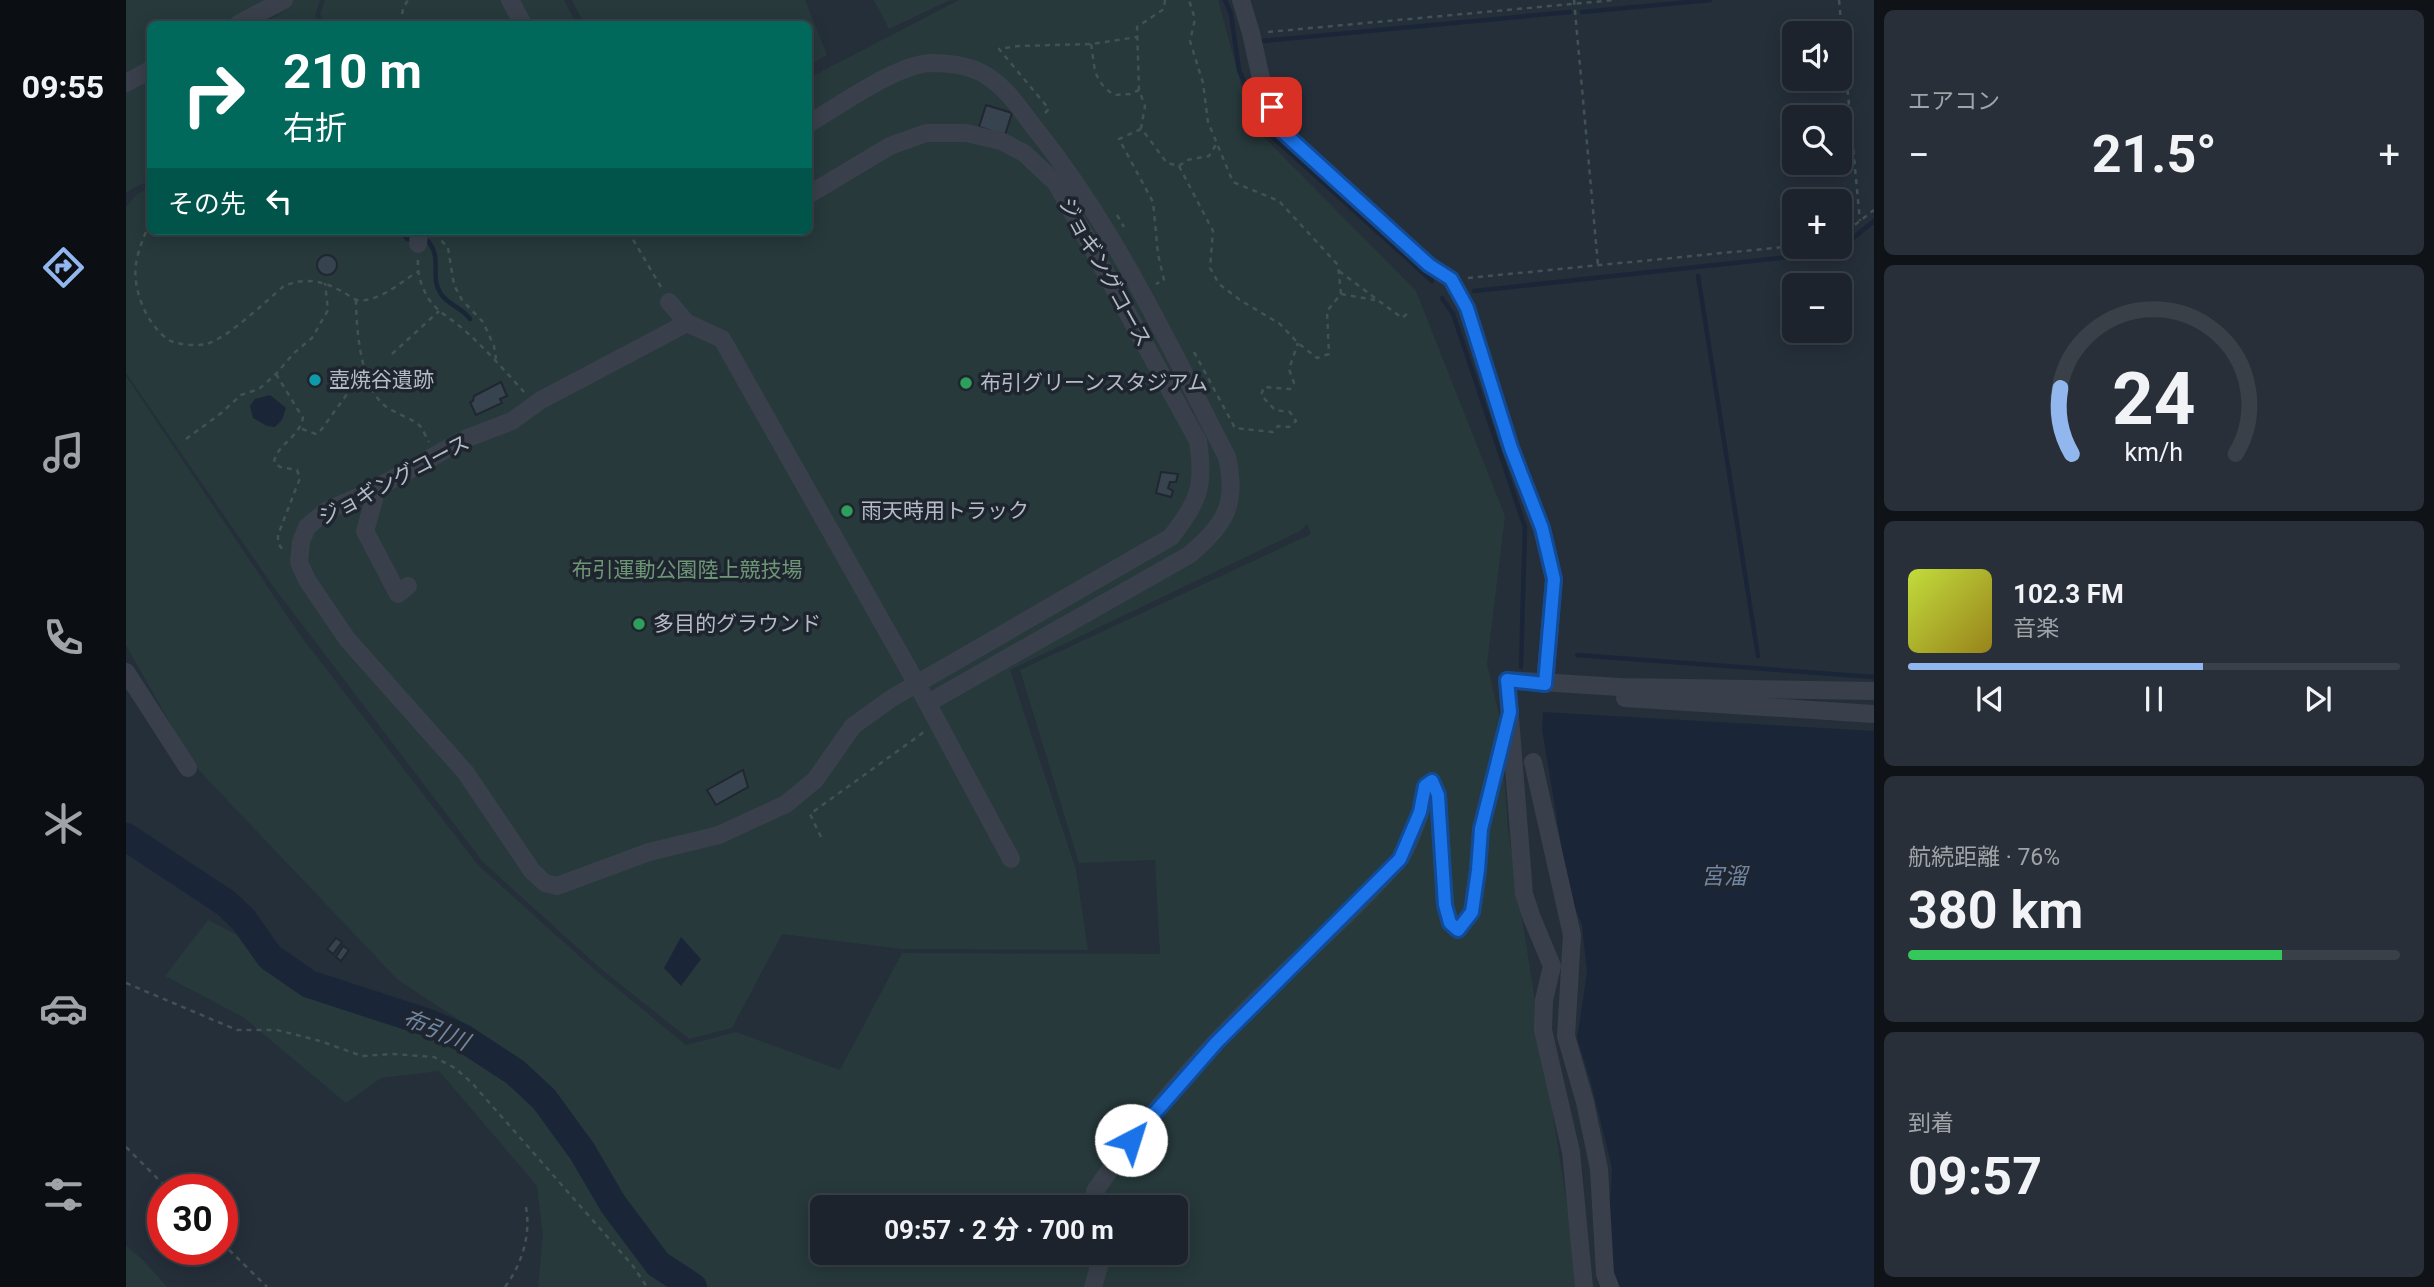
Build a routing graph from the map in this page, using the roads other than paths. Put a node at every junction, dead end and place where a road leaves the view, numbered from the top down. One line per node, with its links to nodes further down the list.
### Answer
1 (284, 0): 4 (street)
2 (510, 0): 5 (street)
3 (1241, 0): 16 (street)
4 (244, 21)
5 (521, 21)
6 (147, 72): 7 (street)
7 (126, 83)
8 (812, 122): 18 (street)
9 (812, 193): 15 (street, ジョギングコース)
10 (669, 302): 11 (street)
11 (687, 323): 12 (street, ジョギングコース); 15 (street)
12 (369, 492): 13 (street); 15 (street, ジョギングコース)
13 (408, 586)
14 (126, 671): 22 (street)
15 (917, 684): 18 (street)
16 (1538, 688): 17 (street); 19 (street); 20 (street)
17 (1874, 691)
18 (928, 703): 23 (street)
19 (1510, 712): 24 (street); 27 (street)
20 (1874, 714)
21 (1533, 762): 28 (street)
22 (188, 768)
23 (1011, 859)
24 (1095, 1195)
25 (1099, 1265): 26 (street)
26 (1093, 1287)
27 (1584, 1287)
28 (1611, 1287)

